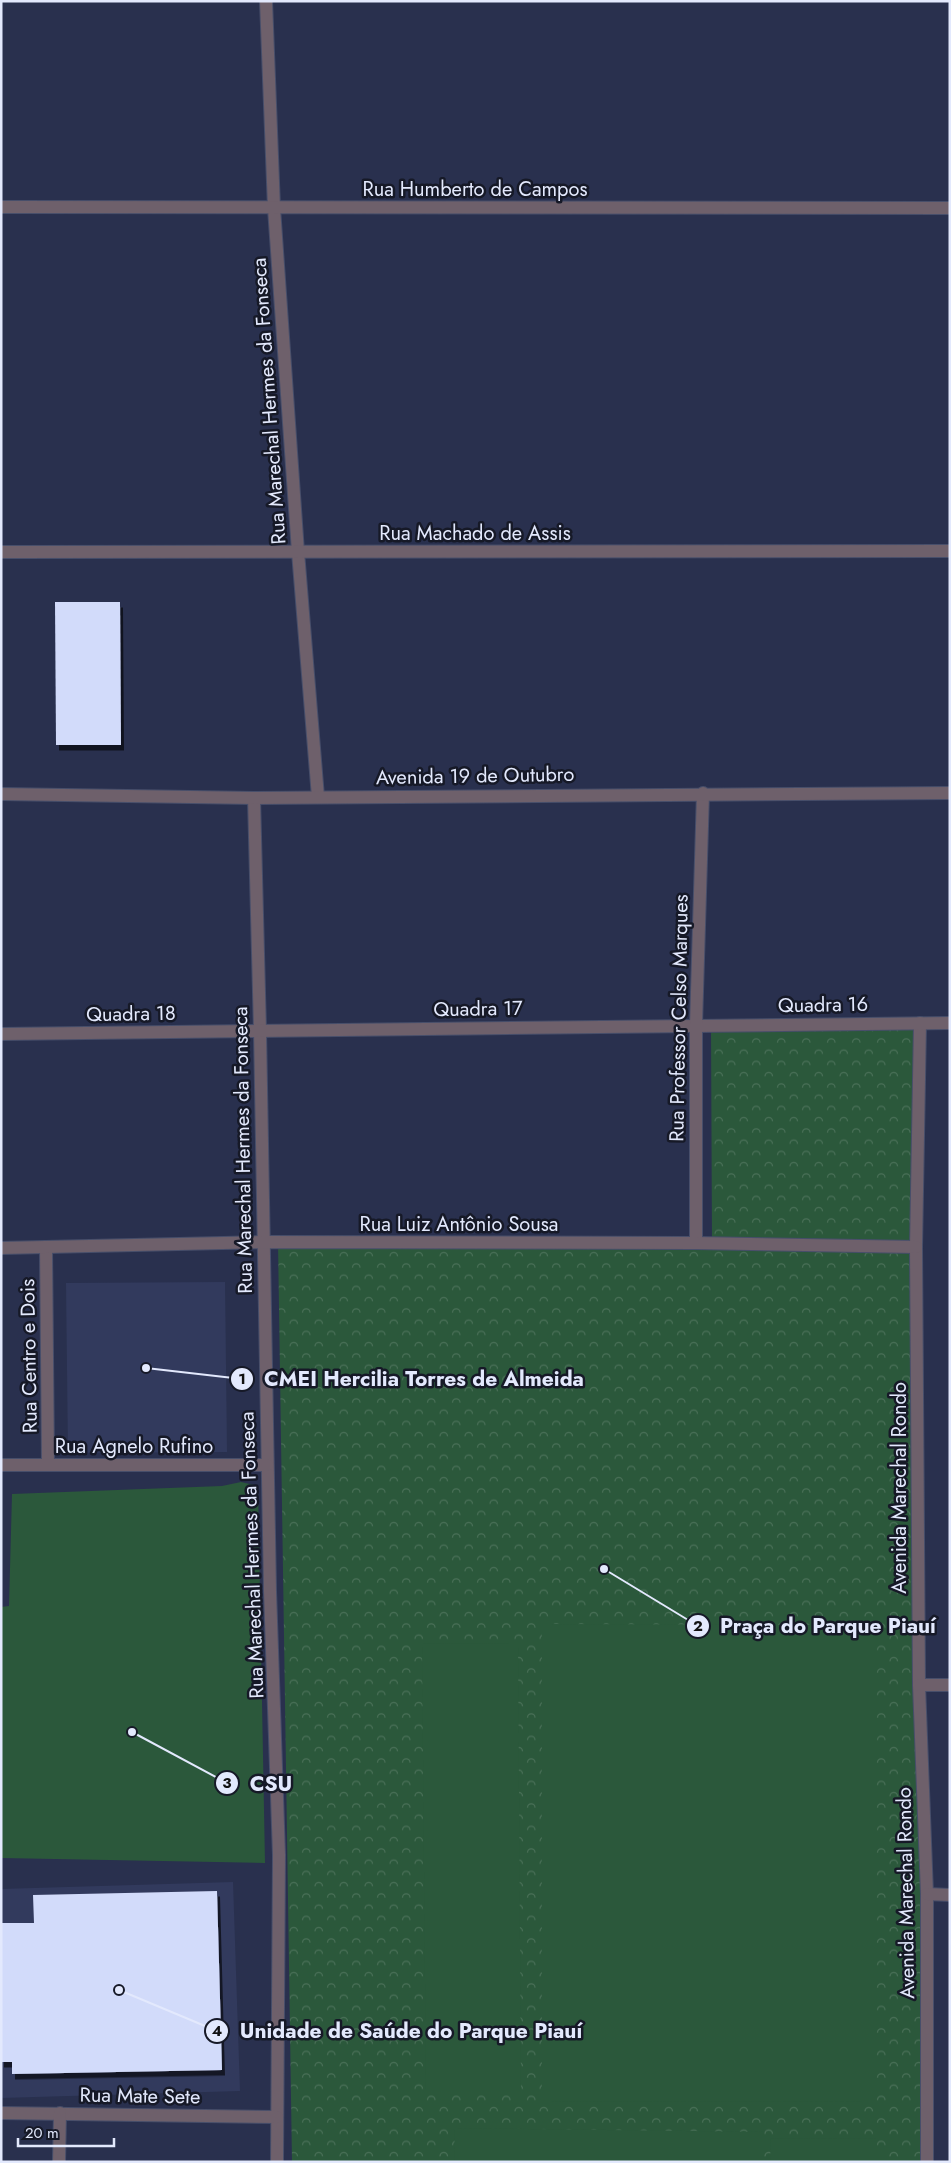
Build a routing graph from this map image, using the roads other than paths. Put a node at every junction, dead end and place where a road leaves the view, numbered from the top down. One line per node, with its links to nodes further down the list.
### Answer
1 (266, 1): 3 (street, Rua Marechal Hermes da Fonseca)
2 (1, 207): 3 (street, Rua Humberto de Campos)
3 (274, 208): 4 (street, Rua Humberto de Campos); 7 (street, Rua Marechal Hermes da Fonseca)
4 (950, 208)
5 (950, 551): 7 (street, Rua Machado de Assis)
6 (1, 552): 7 (street, Rua Machado de Assis)
7 (298, 552): 11 (street, Rua Marechal Hermes da Fonseca)
8 (950, 792): 9 (street, Avenida 19 de Outubro)
9 (703, 793): 11 (street, Avenida 19 de Outubro); 15 (street, Rua Professor Celso Marques)
10 (1, 794): 12 (street, Avenida 19 de Outubro)
11 (318, 797): 12 (street, Avenida 19 de Outubro)
12 (254, 798): 16 (street, Rua Marechal Hermes da Fonseca)
13 (920, 1023): 14 (street, Quadra 16); 15 (street, Quadra 16); 21 (street, Avenida Marechal Rondo)
14 (950, 1023)
15 (696, 1025): 16 (street, Quadra 17); 19 (street, Rua Professor Celso Marques)
16 (260, 1031): 17 (street, Quadra 18); 18 (street, Rua Marechal Hermes da Fonseca)
17 (1, 1034)
18 (263, 1242): 19 (street, Rua Luiz Antônio Sousa); 20 (street, Rua Luiz Antônio Sousa); 25 (street, Rua Marechal Hermes da Fonseca)
19 (696, 1243): 21 (street, Rua Luiz Antônio Sousa)
20 (46, 1247): 22 (street, Rua Luiz Antônio Sousa); 24 (street, Rua Centro e Dois)
21 (916, 1247): 26 (street, Avenida Marechal Rondo)
22 (1, 1248)
23 (1, 1464): 24 (street, Rua Agnelo Rufino)
24 (48, 1465): 25 (street, Rua Agnelo Rufino)
25 (268, 1465): 32 (street, Rua Marechal Hermes da Fonseca)
26 (919, 1685): 27 (street); 28 (street, Avenida Marechal Rondo)
27 (950, 1685)
28 (927, 1894): 29 (street); 35 (street, Avenida Marechal Rondo)
29 (950, 1895)
30 (1, 2113): 31 (street, Rua Mate Sete)
31 (60, 2113): 32 (street, Rua Mate Sete); 33 (street)
32 (277, 2117): 34 (street, Rua Marechal Hermes da Fonseca)
33 (59, 2162)
34 (277, 2162)
35 (927, 2162)

